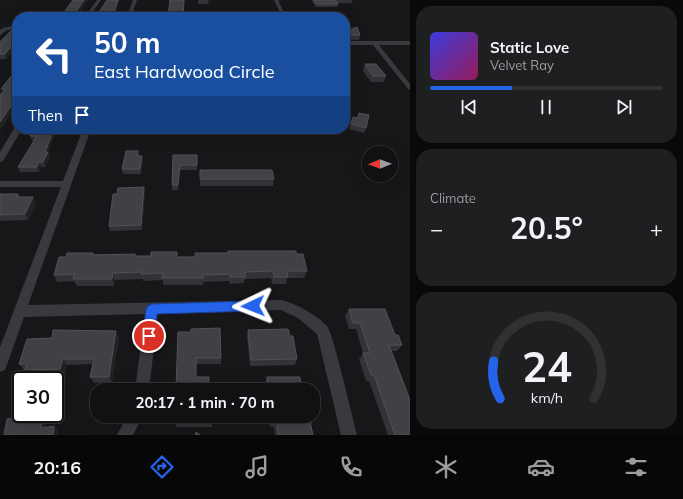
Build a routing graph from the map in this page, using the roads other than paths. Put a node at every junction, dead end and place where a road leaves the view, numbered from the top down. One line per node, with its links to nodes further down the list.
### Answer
1 (99, 0): 4 (street)
2 (135, 0): 5 (street)
3 (276, 0): 6 (street)
4 (91, 12)
5 (131, 12)
6 (282, 12)
7 (12, 28): 8 (street)
8 (0, 33)
9 (350, 43): 10 (street)
10 (375, 43): 11 (street); 12 (street)
11 (410, 43)
12 (410, 88)
13 (15, 134): 15 (street)
14 (85, 134): 17 (street)
15 (0, 159)
16 (0, 184): 17 (street)
17 (66, 184): 19 (street)
18 (152, 309): 19 (street); 21 (street); 24 (street)
19 (20, 311): 20 (street)
20 (0, 365)
21 (143, 383)
22 (131, 423): 23 (street)
23 (125, 435)
24 (349, 435)

